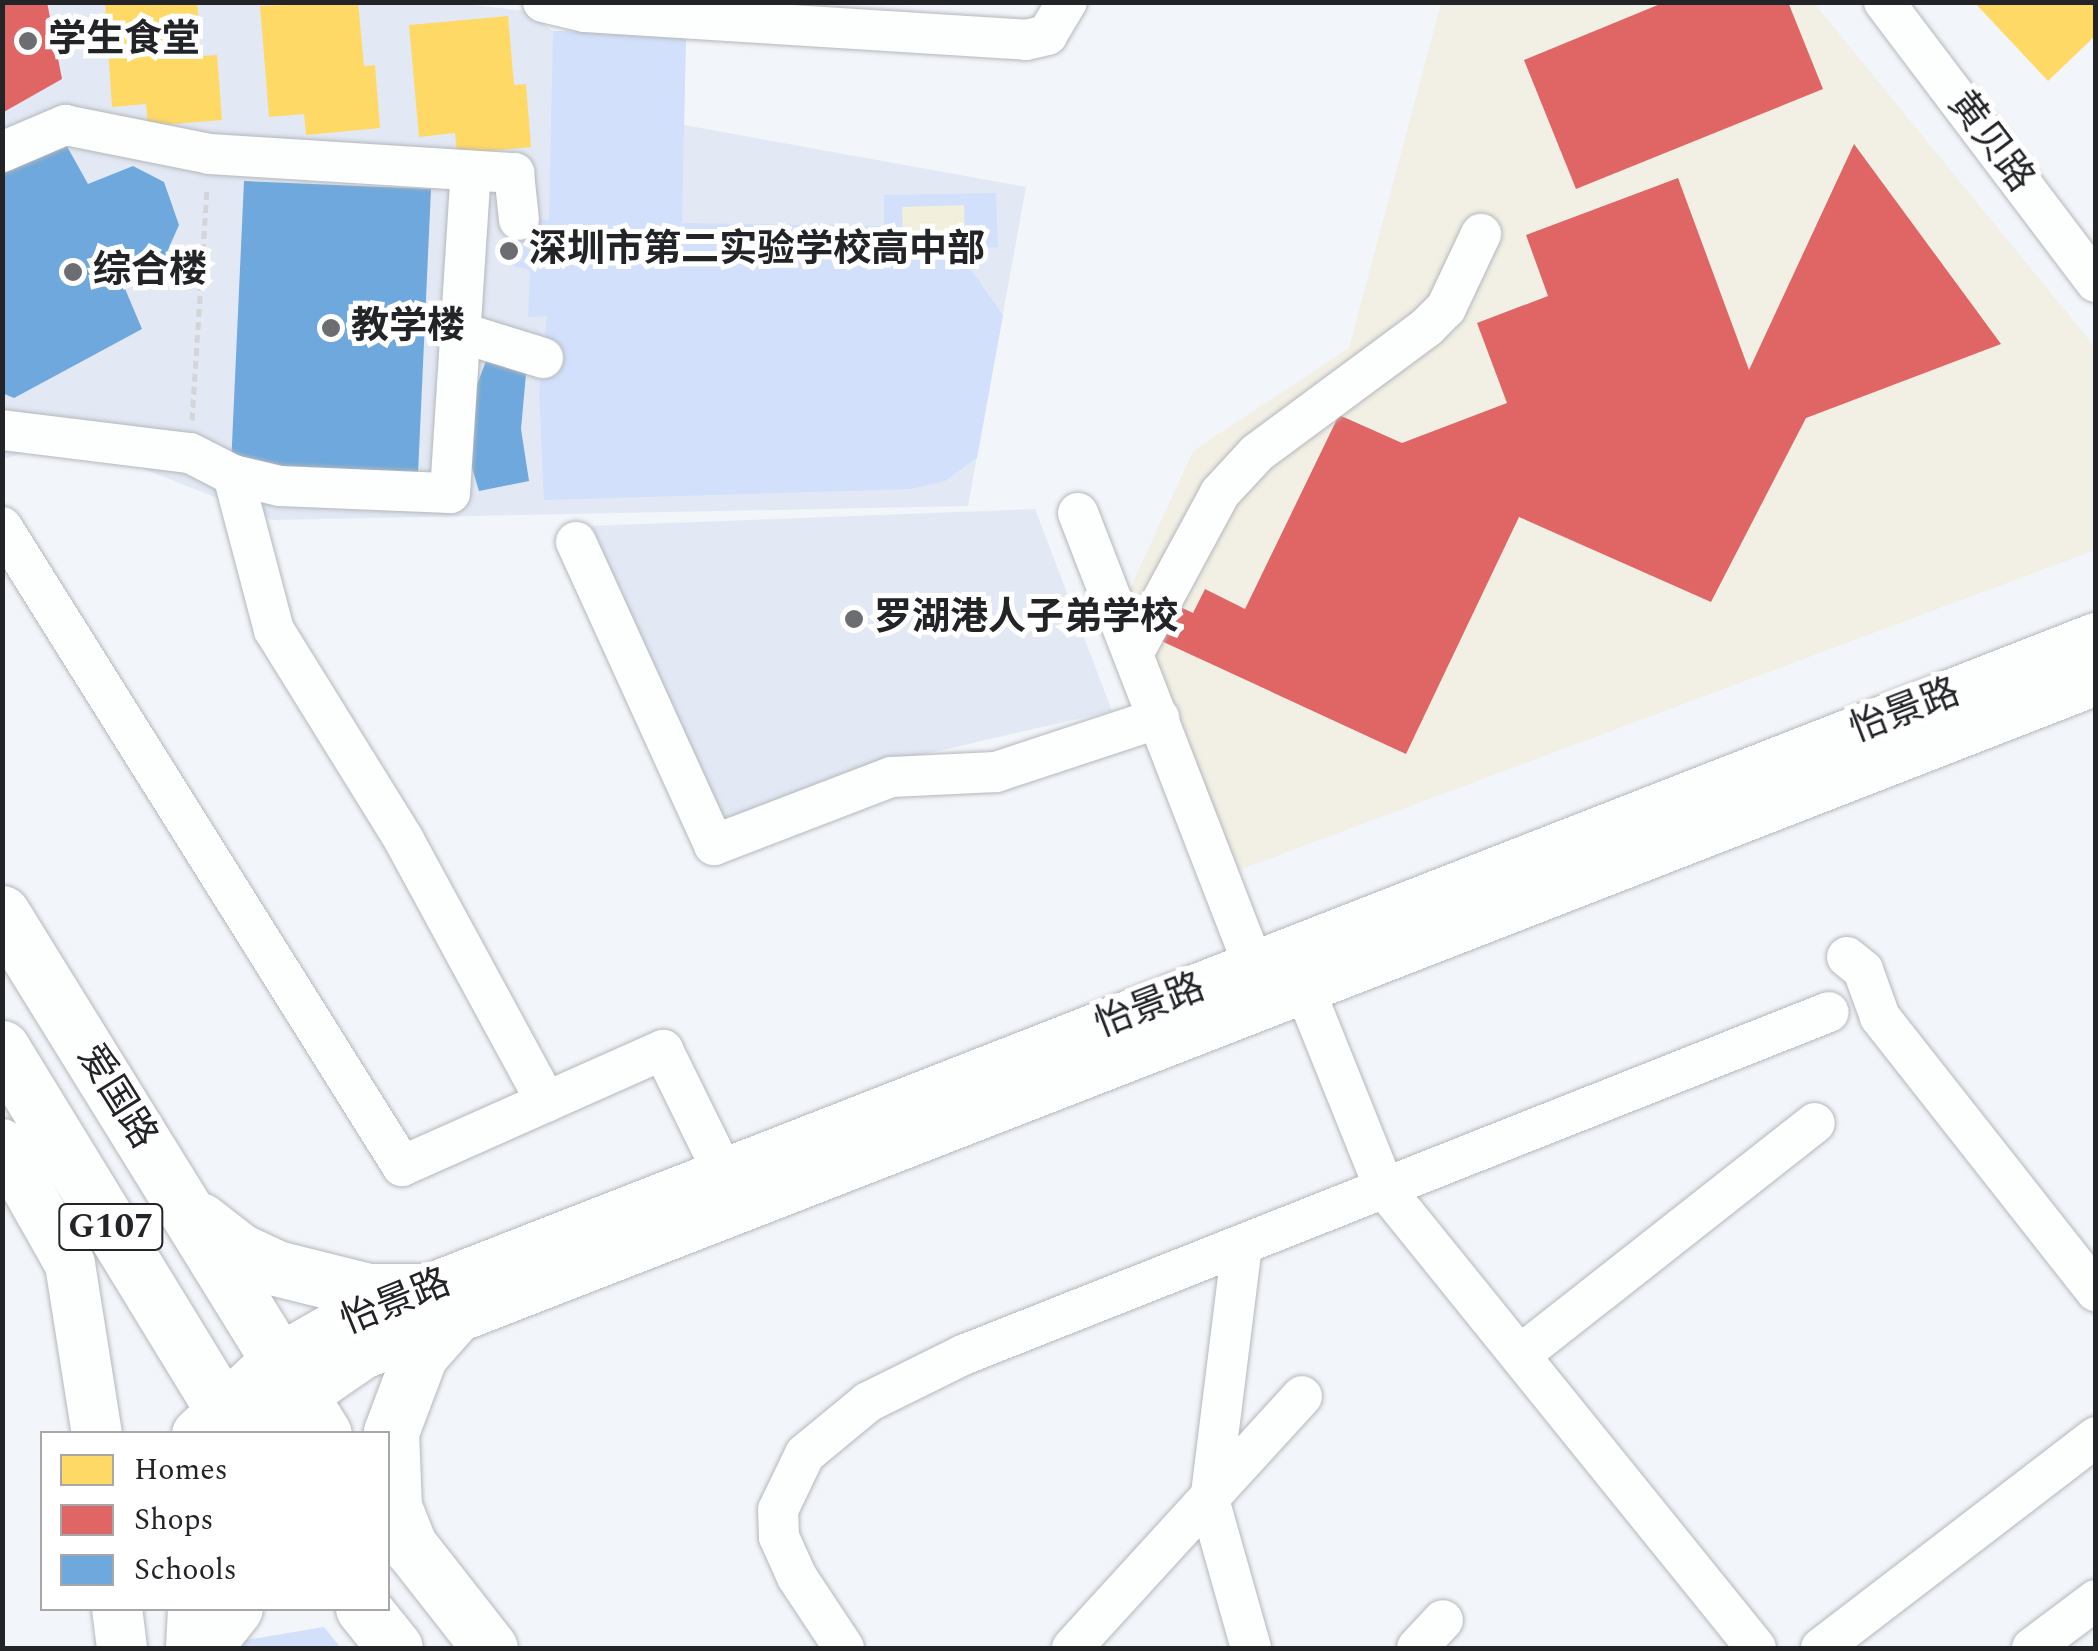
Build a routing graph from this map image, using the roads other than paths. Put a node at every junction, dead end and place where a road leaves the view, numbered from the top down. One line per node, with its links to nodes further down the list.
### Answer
1 (543, 2): 2 (street)
2 (1067, 2)
3 (1884, 2): 8 (street, 黄贝路)
4 (2, 152): 5 (street)
5 (471, 171): 6 (street); 9 (street)
6 (518, 220)
7 (1480, 234): 17 (street)
8 (2096, 282)
9 (460, 332): 10 (street); 12 (street)
10 (543, 358)
11 (2, 430): 12 (street)
12 (233, 475): 26 (street)
13 (1078, 513): 17 (street)
14 (2, 527): 26 (street)
15 (576, 542): 19 (street)
16 (2096, 638): 22 (main road, 怡景路)
17 (1134, 654): 19 (street)
18 (2096, 680): 23 (main road, 怡景路)
19 (1159, 718): 22 (street)
20 (2, 914): 31 (highway, 爱国路 / G107)
21 (1847, 957): 33 (street)
22 (1254, 967): 29 (main road, 怡景路)
23 (1304, 988): 30 (street); 34 (main road, 怡景路)
24 (1829, 1012): 30 (street)
25 (2, 1048): 37 (highway, 爱国路 / G107)
26 (546, 1102): 29 (street)
27 (1815, 1122): 35 (street)
28 (2, 1144): 38 (main road)
29 (724, 1174): 34 (main road, 怡景路)
30 (1385, 1189): 32 (street); 35 (street)
31 (178, 1196): 34 (highway); 37 (highway, 爱国路 / G107)
32 (1242, 1245): 40 (street); 51 (street)
33 (2096, 1290)
34 (437, 1306): 37 (main road, 怡景路); 41 (highway)
35 (1520, 1355): 54 (street)
36 (1302, 1396): 40 (street)
37 (260, 1414)
38 (97, 1431)
39 (2096, 1438): 55 (street)
40 (1210, 1503): 52 (street); 53 (street)
41 (399, 1533): 50 (highway)
42 (2096, 1600): 56 (street)
43 (118, 1611): 47 (main road)
44 (130, 1611): 47 (main road)
45 (193, 1611): 48 (main road)
46 (232, 1611): 49 (highway)
47 (124, 1648)
48 (191, 1648)
49 (202, 1648)
50 (490, 1648)
51 (844, 1648)
52 (1072, 1648)
53 (1251, 1648)
54 (1756, 1648)
55 (1822, 1648)
56 (2032, 1648)

